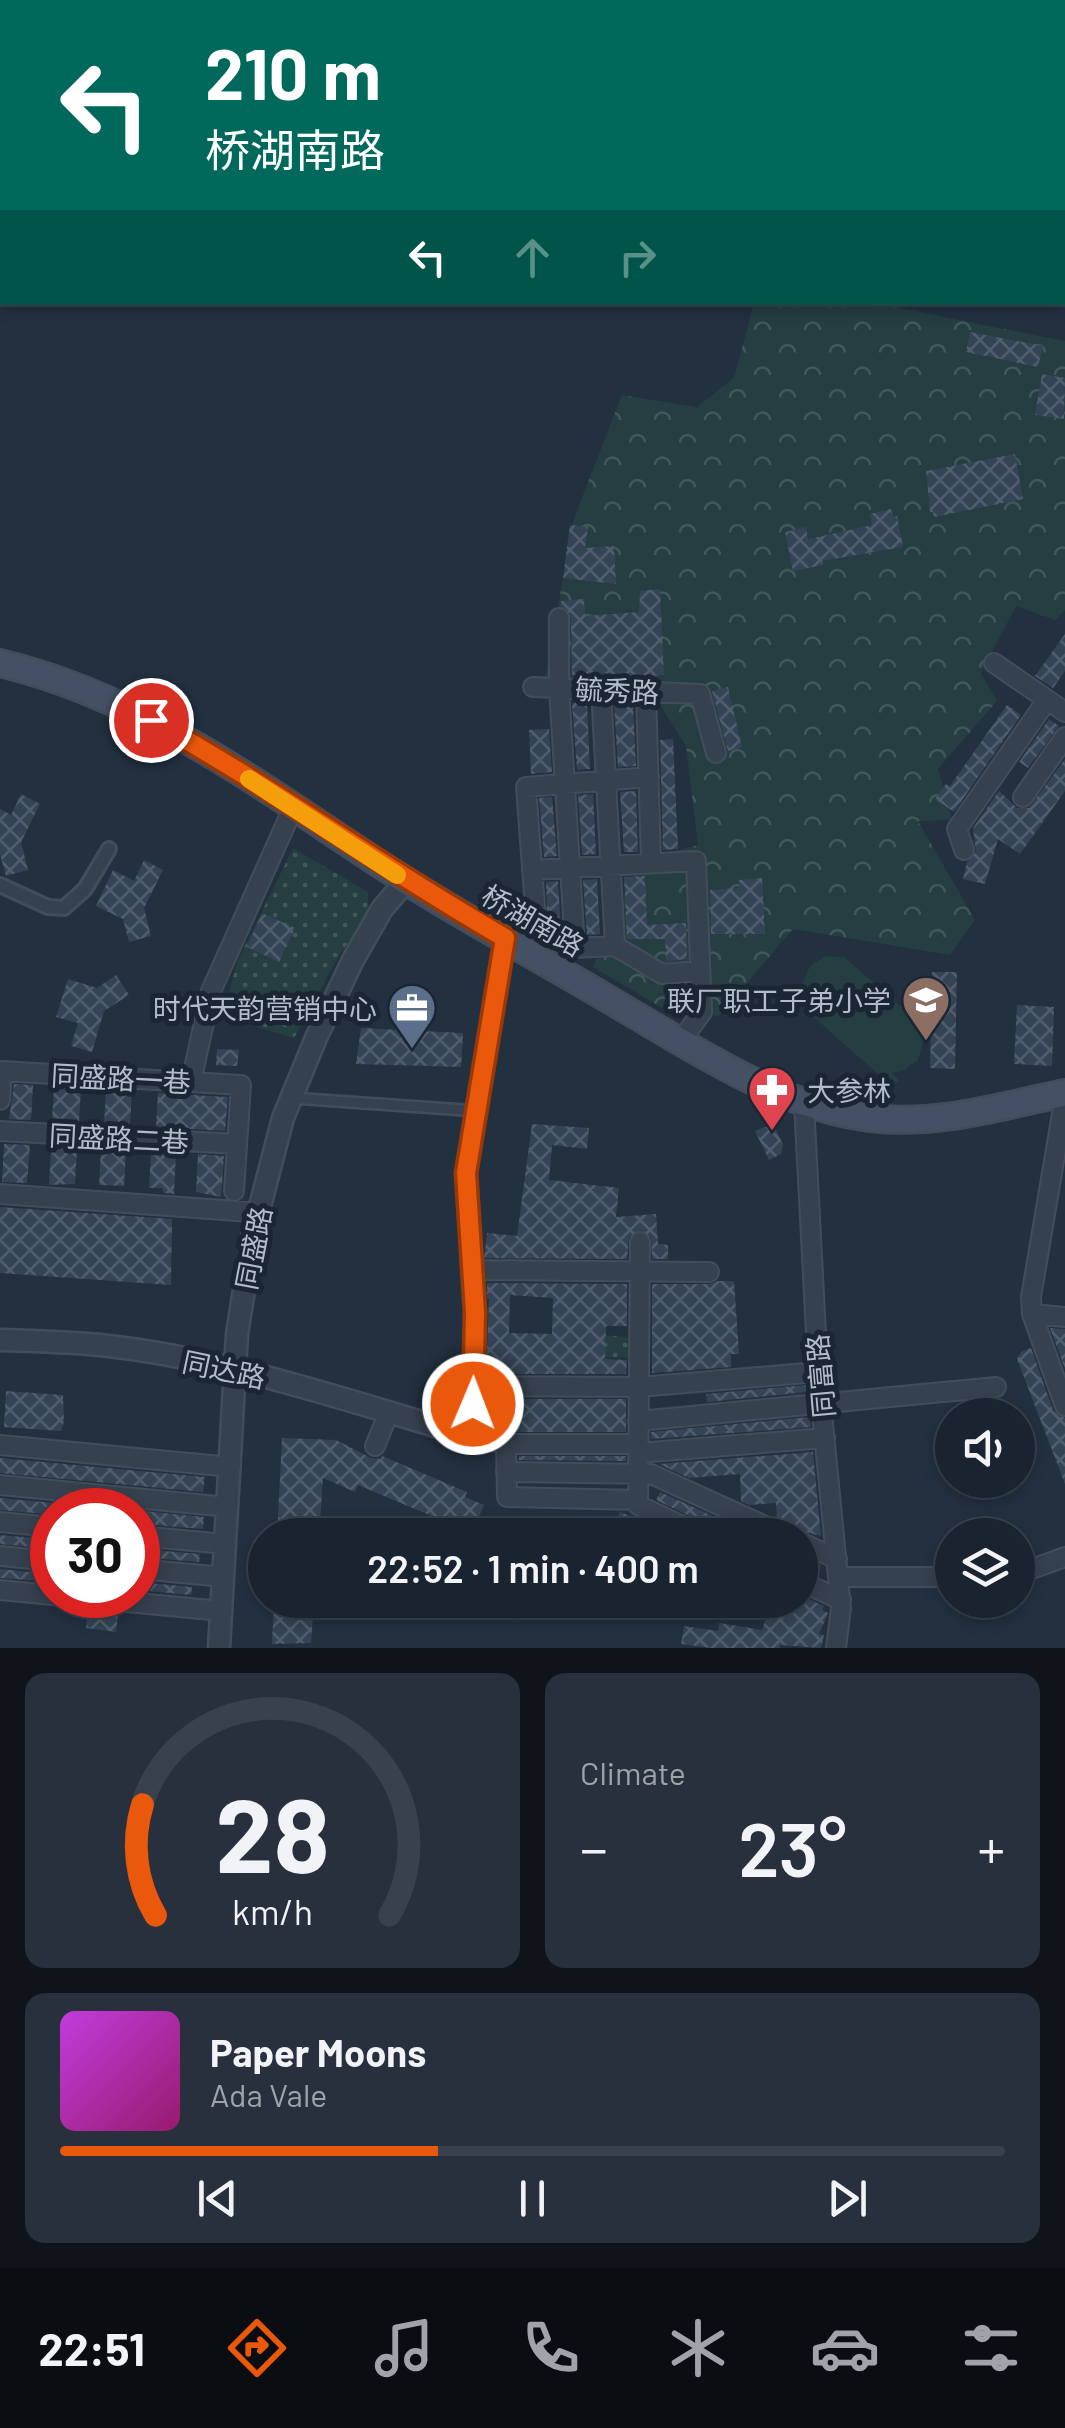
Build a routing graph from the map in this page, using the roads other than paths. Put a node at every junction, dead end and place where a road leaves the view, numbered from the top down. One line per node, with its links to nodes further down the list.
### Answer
1 (558, 618): 5 (street)
2 (0, 663): 16 (main road, 桥湖南路)
3 (994, 663): 8 (street)
4 (533, 686): 5 (street, 毓秀路)
5 (559, 688): 6 (street, 毓秀路); 14 (street)
6 (601, 690): 7 (street, 毓秀路); 13 (street)
7 (646, 692): 11 (street, 毓秀路); 12 (street)
8 (1047, 700): 9 (street); 18 (street)
9 (1065, 712)
10 (1065, 737): 15 (street)
11 (716, 753)
12 (648, 777): 13 (street); 19 (street)
13 (606, 781): 14 (street); 20 (street)
14 (565, 784): 21 (street); 22 (street)
15 (1023, 797)
16 (293, 808): 23 (main road, 桥湖南路); 31 (street)
17 (109, 849): 24 (street)
18 (964, 850)
19 (651, 864): 20 (street); 28 (street)
20 (610, 866): 21 (street); 27 (street)
21 (570, 868): 22 (street); 27 (street)
22 (532, 870): 25 (street)
23 (406, 881): 26 (main road, 桥湖南路); 33 (street, 同盛路)
24 (0, 885)
25 (535, 906)
26 (505, 938): 29 (main road, 桥湖南路); 43 (street)
27 (615, 946): 28 (street)
28 (700, 970): 29 (street)
29 (680, 1042): 35 (main road, 桥湖南路)
30 (2, 1071): 31 (street, 同盛路一巷); 34 (street)
31 (191, 1082): 38 (street, 同盛路一巷)
32 (1065, 1094): 35 (main road, 桥湖南路); 46 (street)
33 (291, 1098): 36 (lane); 49 (street, 同盛路)
34 (0, 1100)
35 (804, 1103): 50 (street, 同富路)
36 (464, 1110)
37 (0, 1131): 38 (street, 同盛路二巷)
38 (237, 1144): 39 (street)
39 (234, 1191)
40 (0, 1194): 41 (street)
41 (251, 1212)
42 (640, 1242): 45 (street)
43 (473, 1270): 45 (street); 51 (street)
44 (709, 1272): 45 (street)
45 (640, 1273): 52 (street)
46 (1032, 1314): 47 (street); 55 (street)
47 (1065, 1317)
48 (0, 1340): 49 (street, 同达路)
49 (235, 1370): 56 (street, 同达路); 64 (street, 同盛路)
50 (818, 1372): 52 (street); 54 (street, 同富路)
51 (473, 1386): 52 (street); 60 (street)
52 (639, 1387): 57 (street)
53 (996, 1387): 54 (street)
54 (822, 1404): 57 (street); 59 (street, 同富路)
55 (1065, 1406)
56 (389, 1412): 58 (street, 同达路); 62 (street)
57 (638, 1422): 63 (street)
58 (442, 1428): 60 (street)
59 (825, 1438): 63 (street); 79 (street, 同富路)
60 (506, 1444): 63 (street); 65 (street)
61 (0, 1445): 64 (street)
62 (375, 1446)
63 (638, 1457): 65 (street); 67 (street); 70 (street)
64 (230, 1467): 68 (street, 同盛路)
65 (506, 1472): 67 (street)
66 (0, 1485): 68 (street)
67 (638, 1500): 69 (street)
68 (228, 1507): 74 (street, 同盛路)
69 (665, 1518)
70 (749, 1518)
71 (0, 1522): 72 (street)
72 (30, 1525)
73 (160, 1538): 74 (street)
74 (226, 1544): 83 (street, 同盛路)
75 (818, 1554): 79 (street)
76 (0, 1556): 78 (street)
77 (1065, 1557): 80 (street)
78 (30, 1559)
79 (838, 1568): 82 (street); 87 (street, 同富路)
80 (1035, 1568)
81 (160, 1571): 83 (street)
82 (935, 1575)
83 (224, 1577): 89 (street, 同盛路)
84 (0, 1590): 86 (street)
85 (818, 1590): 87 (street)
86 (30, 1593)
87 (840, 1600): 91 (street, 同富路)
88 (160, 1606): 89 (street)
89 (222, 1612): 90 (street, 同盛路)
90 (219, 1648)
91 (836, 1648)

